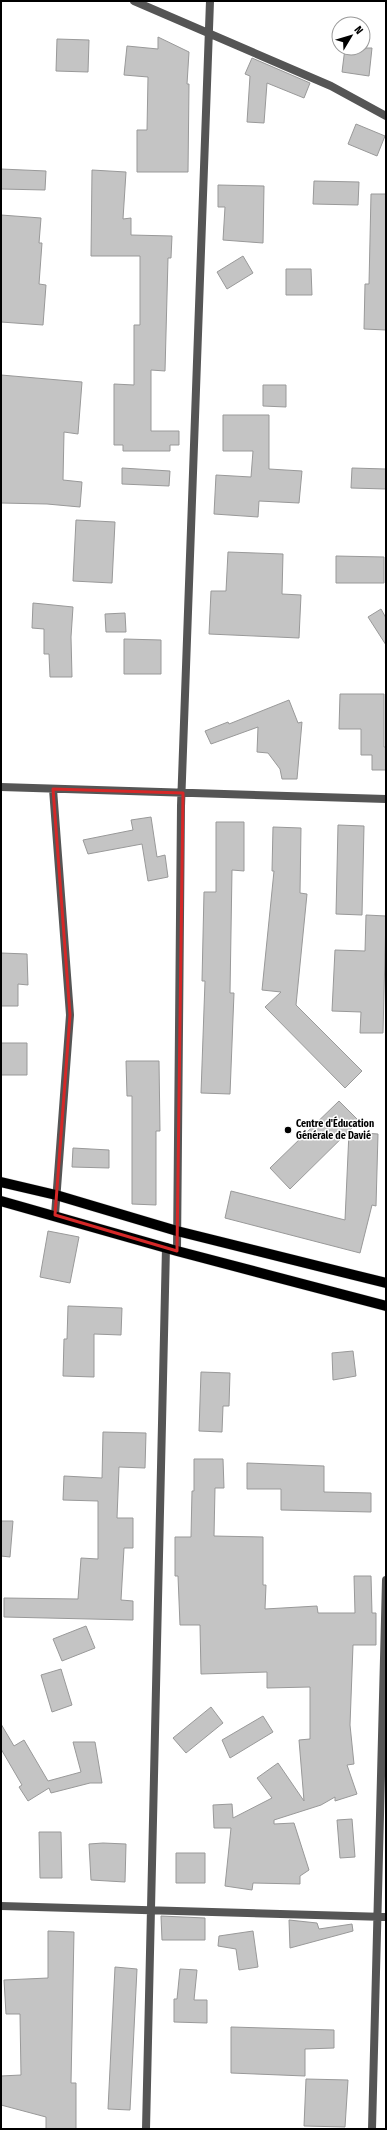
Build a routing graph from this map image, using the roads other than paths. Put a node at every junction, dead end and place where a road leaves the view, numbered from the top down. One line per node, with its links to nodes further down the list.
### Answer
1 (134, 1): 3 (street)
2 (210, 1): 3 (street)
3 (209, 32): 4 (street); 7 (street)
4 (386, 116)
5 (1, 787): 6 (street)
6 (53, 789): 7 (street); 10 (street)
7 (183, 793): 8 (street); 13 (street)
8 (386, 799)
9 (1, 1182): 10 (main road)
10 (56, 1195): 12 (street); 13 (main road)
11 (1, 1201): 12 (main road)
12 (55, 1216): 14 (main road)
13 (177, 1231): 15 (street); 16 (main road)
14 (166, 1247): 15 (main road); 20 (street)
15 (177, 1251): 17 (main road)
16 (386, 1283)
17 (386, 1306)
18 (386, 1580): 21 (street)
19 (1, 1906): 20 (street)
20 (151, 1910): 21 (street); 22 (street)
21 (382, 1917): 23 (street)
22 (146, 2129)
23 (372, 2129)

